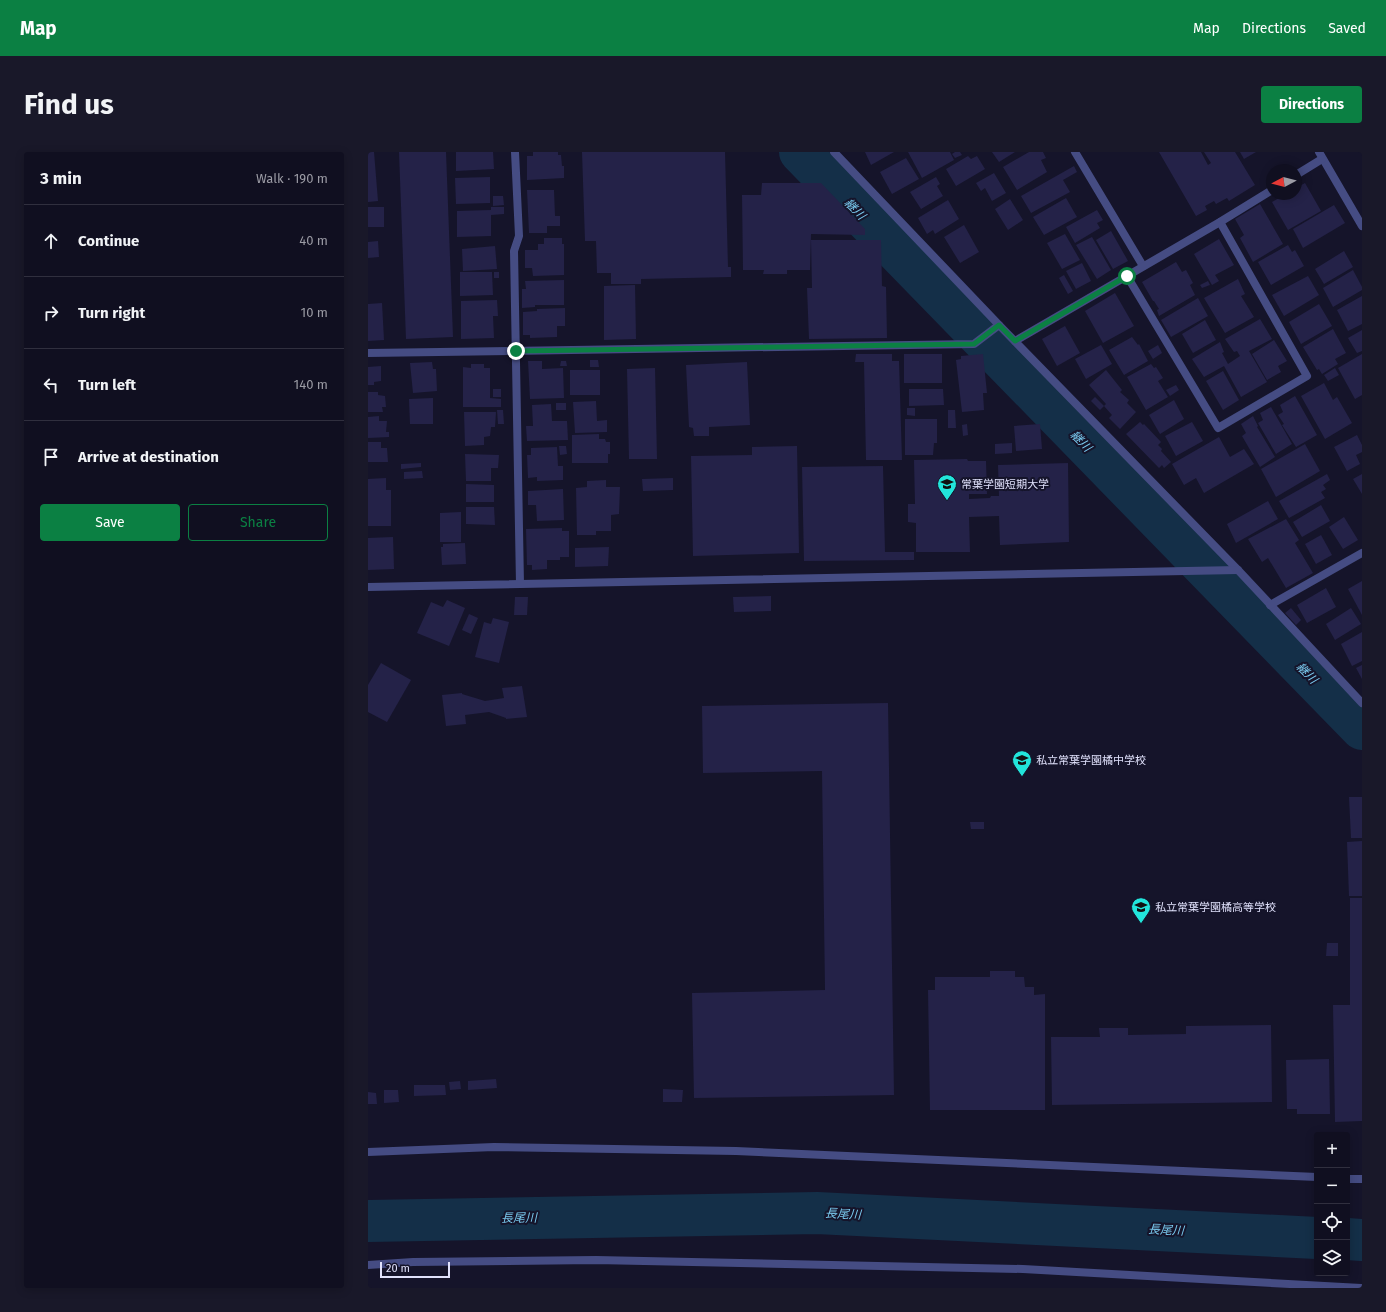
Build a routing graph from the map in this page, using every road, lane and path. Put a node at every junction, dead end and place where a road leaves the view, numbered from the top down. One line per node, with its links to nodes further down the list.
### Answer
1 (515, 152): 13 (street)
2 (834, 152): 11 (street)
3 (1075, 152): 9 (street)
4 (1321, 155): 5 (street); 8 (street)
5 (1302, 170)
6 (1266, 194): 7 (street)
7 (1220, 222): 9 (street); 10 (street)
8 (1362, 226)
9 (1143, 266): 10 (street)
10 (1127, 276): 12 (street)
11 (999, 325): 12 (street); 13 (street)
12 (1015, 341): 16 (street)
13 (516, 351): 14 (street); 17 (street)
14 (368, 353)
15 (1362, 553): 19 (street)
16 (1238, 570): 17 (street); 19 (street)
17 (520, 584): 18 (street)
18 (368, 587)
19 (1270, 605): 20 (street)
20 (1362, 703)
21 (368, 1152): 22 (street)
22 (1314, 1177)
23 (1350, 1179): 24 (street)
24 (1362, 1179)
25 (368, 1265): 26 (street)
26 (1361, 1288)

